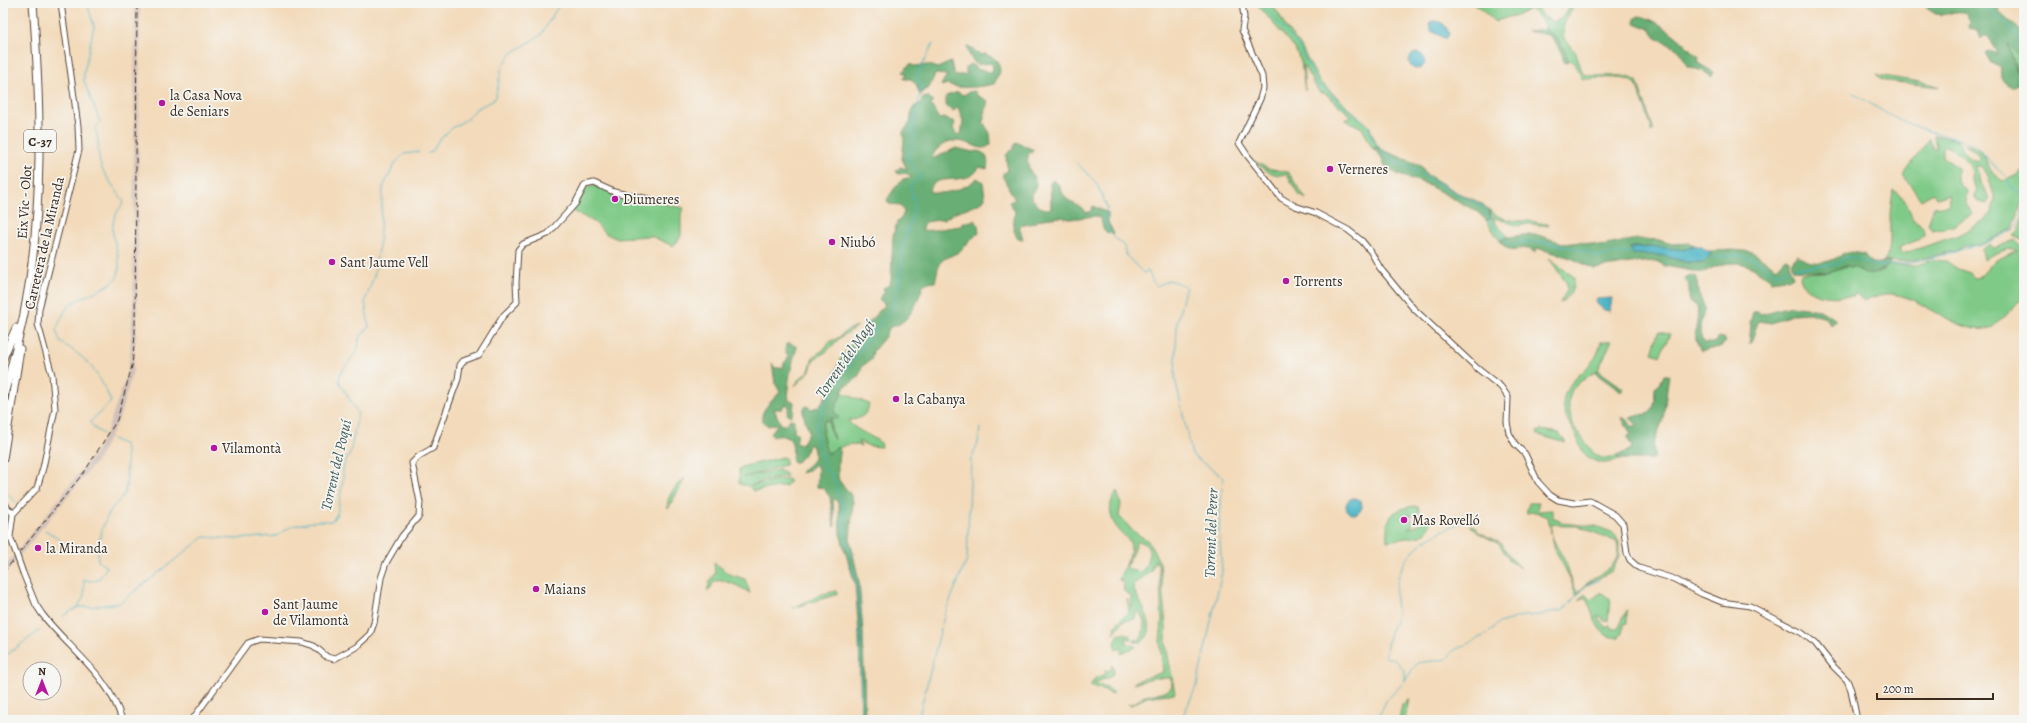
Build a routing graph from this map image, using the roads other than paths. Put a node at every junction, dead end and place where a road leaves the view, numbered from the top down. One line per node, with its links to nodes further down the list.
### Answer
1 (33, 3): 5 (highway, Eix Vic - Olot / C-37)
2 (61, 3): 10 (street, Carretera de la Miranda)
3 (1242, 3): 18 (street)
4 (664, 202): 17 (street)
5 (29, 278): 6 (highway, Eix Vic - Olot / C-37); 7 (highway)
6 (24, 315): 8 (highway, Eix Vic - Olot / C-37); 9 (highway)
7 (3, 358)
8 (3, 399)
9 (3, 459)
10 (22, 505): 11 (street); 12 (street, Carretera de la Miranda)
11 (5, 506): 12 (street)
12 (14, 514): 13 (street)
13 (11, 523): 14 (street); 15 (street)
14 (3, 527): 15 (street)
15 (10, 538): 16 (street, bridge)
16 (122, 720)
17 (192, 720)
18 (1857, 720)

